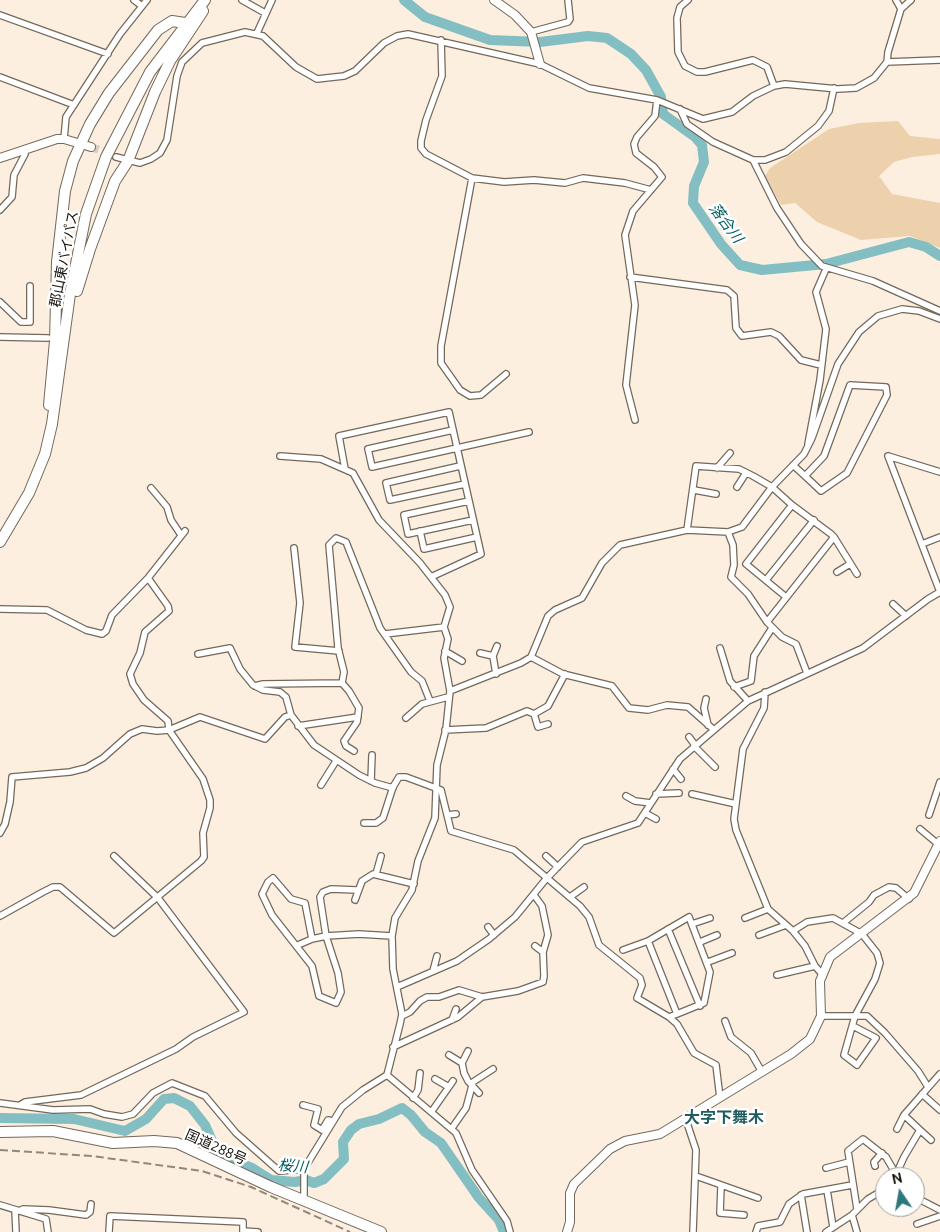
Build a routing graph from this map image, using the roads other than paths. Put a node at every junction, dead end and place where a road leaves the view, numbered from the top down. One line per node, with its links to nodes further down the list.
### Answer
1 (134, 0): 12 (street)
2 (147, 0): 12 (street)
3 (205, 0): 16 (highway, 郡山東バイパス)
4 (211, 0): 37 (highway)
5 (242, 0): 14 (street)
6 (272, 0): 14 (street)
7 (494, 0): 18 (street)
8 (568, 0): 18 (street)
9 (688, 0): 25 (street)
10 (896, 0): 13 (street)
11 (911, 0): 13 (street)
12 (142, 6): 20 (street)
13 (901, 9): 22 (street)
14 (266, 13): 17 (street)
15 (0, 15): 20 (street)
16 (185, 23): 31 (highway); 52 (highway, 郡山東バイパス)
17 (257, 33): 19 (street); 37 (street)
18 (534, 38): 23 (street)
19 (441, 40): 23 (street); 38 (street)
20 (108, 54): 28 (street)
21 (940, 60): 22 (street)
22 (887, 62): 26 (street)
23 (540, 64): 27 (street)
24 (0, 77): 28 (street)
25 (774, 86): 26 (street); 29 (street)
26 (834, 88): 36 (street)
27 (660, 101): 29 (street); 39 (street)
28 (74, 105): 30 (street)
29 (680, 109): 36 (street)
30 (64, 139): 31 (street); 33 (street)
31 (80, 143): 32 (street); 55 (highway)
32 (91, 147)
33 (25, 149): 35 (street); 40 (street)
34 (116, 157): 37 (street)
35 (0, 158)
36 (753, 160): 41 (street)
37 (128, 161): 52 (highway)
38 (472, 178): 39 (street); 50 (street)
39 (652, 190): 42 (street)
40 (0, 210)
41 (822, 266): 45 (street); 49 (street)
42 (630, 277): 49 (street); 51 (street)
43 (30, 286): 44 (street)
44 (0, 302)
45 (940, 311)
46 (940, 319): 56 (street)
47 (0, 336): 48 (street)
48 (48, 338)
49 (821, 364): 56 (street)
50 (506, 374)
51 (635, 420)
52 (52, 424): 55 (highway, 郡山東バイパス)
53 (452, 430): 57 (street); 57 (street); 63 (street)
54 (530, 432): 57 (street)
55 (48, 442): 83 (highway, 郡山東バイパス)
56 (808, 447): 60 (street)
57 (456, 448): 61 (street)
58 (730, 453): 62 (street)
59 (280, 456): 63 (street)
60 (793, 465): 66 (street); 69 (street)
61 (460, 466): 67 (street); 67 (street)
62 (717, 468): 65 (street); 71 (street)
63 (345, 469): 89 (street)
64 (940, 472): 84 (street)
65 (746, 473): 68 (street); 69 (street)
66 (805, 476): 66 (street)
67 (465, 484): 73 (street)
68 (737, 487)
69 (772, 487): 74 (street); 79 (street)
70 (151, 488): 90 (street)
71 (694, 490): 72 (street); 77 (street)
72 (716, 494)
73 (468, 501): 75 (street); 78 (street)
74 (792, 505): 76 (street); 91 (street)
75 (473, 520): 78 (street); 80 (street)
76 (814, 520): 81 (street); 91 (street)
77 (687, 530): 79 (street); 108 (street)
78 (420, 531): 80 (street)
79 (728, 532): 97 (street)
80 (476, 537): 89 (street)
81 (834, 537): 86 (street); 93 (street)
82 (940, 537): 84 (street)
83 (0, 542)
84 (922, 544): 92 (street)
85 (294, 548): 103 (street)
86 (850, 564): 87 (street); 88 (street)
87 (837, 572)
88 (857, 574)
89 (430, 576): 98 (street)
90 (148, 578): 95 (street); 128 (street)
91 (766, 580): 93 (street)
92 (940, 592): 96 (street)
93 (786, 596): 97 (street)
94 (893, 604): 96 (street)
95 (0, 609)
96 (906, 616): 110 (street)
97 (767, 622): 99 (street)
98 (444, 627): 100 (street); 104 (street)
99 (772, 628): 110 (street); 115 (street)
100 (384, 634): 103 (street); 119 (street)
101 (497, 646): 107 (street)
102 (720, 648): 115 (street)
103 (339, 650): 113 (street)
104 (446, 651): 109 (street); 117 (street)
105 (480, 653): 107 (street)
106 (198, 654): 114 (street)
107 (493, 656): 111 (street)
108 (531, 657): 111 (street); 112 (street)
109 (462, 660)
110 (806, 673): 116 (street)
111 (496, 674): 117 (street)
112 (565, 674): 121 (street); 127 (street)
113 (342, 683): 114 (street); 123 (street)
114 (255, 686): 122 (street)
115 (734, 687): 120 (street)
116 (765, 692): 120 (street); 148 (street)
117 (449, 694): 119 (street); 129 (street)
118 (706, 699): 127 (street)
119 (430, 700): 124 (street)
120 (748, 701): 127 (street)
121 (534, 714): 125 (street); 129 (street)
122 (291, 715): 126 (street); 128 (street)
123 (358, 718): 126 (street); 132 (street)
124 (406, 718)
125 (548, 724)
126 (298, 726): 134 (street)
127 (711, 727): 131 (street)
128 (169, 730): 156 (street); 169 (street)
129 (445, 730): 142 (street)
130 (689, 737): 131 (street)
131 (694, 745): 135 (street); 136 (street)
132 (354, 751)
133 (372, 756): 138 (street)
134 (336, 761): 138 (street); 140 (street)
135 (715, 767)
136 (673, 768): 137 (street); 143 (street)
137 (681, 779)
138 (371, 781): 141 (street)
139 (940, 782): 152 (street)
140 (322, 785)
141 (393, 788): 142 (street); 154 (street)
142 (436, 788): 151 (street); 164 (street)
143 (656, 794): 144 (street); 147 (street)
144 (679, 794)
145 (692, 794): 148 (street)
146 (626, 796): 147 (street)
147 (651, 803): 149 (street)
148 (736, 804): 172 (street)
149 (646, 813): 153 (street); 161 (street)
150 (456, 814): 151 (street)
151 (447, 815): 163 (street)
152 (929, 815)
153 (656, 819)
154 (364, 823)
155 (920, 829): 157 (street)
156 (0, 833)
157 (939, 842): 170 (street)
158 (114, 856): 169 (street)
159 (381, 856): 162 (street)
160 (546, 856): 161 (street)
161 (558, 868): 163 (street)
162 (376, 874): 164 (street); 166 (street)
163 (546, 879): 167 (street); 168 (street)
164 (414, 884): 187 (street)
165 (584, 887): 168 (street)
166 (357, 890): 171 (street); 186 (street)
167 (534, 895): 182 (street); 194 (street)
168 (570, 897): 212 (street)
169 (158, 898): 173 (street); 235 (street)
170 (909, 899): 176 (street); 183 (street)
171 (355, 900)
172 (768, 909): 175 (street); 178 (street)
173 (0, 916)
174 (710, 918): 177 (street)
175 (745, 918)
176 (843, 923): 181 (street); 183 (street)
177 (692, 924): 180 (street); 190 (street)
178 (786, 925): 181 (street); 185 (street)
179 (488, 927): 182 (street)
180 (668, 929): 189 (street); 206 (street)
181 (793, 931): 198 (street)
182 (494, 934): 199 (street)
183 (862, 934): 200 (street); 211 (street)
184 (717, 935): 190 (street)
185 (759, 935)
186 (326, 936): 187 (street); 188 (street); 191 (street)
187 (392, 936): 202 (street)
188 (312, 939): 191 (street); 191 (street)
189 (648, 940): 193 (street); 208 (street)
190 (700, 942): 197 (street)
191 (298, 946)
192 (536, 946): 194 (street)
193 (623, 950)
194 (543, 952): 204 (street)
195 (732, 953): 197 (street)
196 (437, 956): 199 (street)
197 (708, 962): 206 (street)
198 (815, 966): 200 (street); 201 (street)
199 (433, 971): 202 (street)
200 (822, 974): 210 (street)
201 (777, 975)
202 (397, 987): 209 (street)
203 (439, 997): 204 (street); 205 (street); 209 (street)
204 (482, 997): 213 (street)
205 (441, 1006)
206 (700, 1006): 208 (street)
207 (456, 1009): 213 (street)
208 (677, 1014): 212 (street)
209 (402, 1016): 216 (street)
210 (821, 1016): 211 (street); 221 (street)
211 (855, 1016): 215 (street); 229 (street)
212 (669, 1017): 233 (street)
213 (452, 1020): 216 (street)
214 (725, 1020): 221 (street)
215 (853, 1026): 215 (street)
216 (393, 1047): 224 (street)
217 (468, 1051): 219 (street)
218 (449, 1055): 219 (street)
219 (462, 1063): 227 (street)
220 (493, 1069): 227 (street)
221 (762, 1072): 233 (street)
222 (420, 1073): 232 (street)
223 (940, 1074): 229 (street)
224 (387, 1075): 232 (street); 241 (street)
225 (436, 1078): 228 (street)
226 (452, 1081): 228 (street)
227 (471, 1084): 230 (street); 242 (street)
228 (447, 1086): 238 (street)
229 (928, 1087): 231 (street)
230 (479, 1093)
231 (922, 1094): 237 (street); 239 (street)
232 (413, 1098): 238 (street)
233 (720, 1098): 240 (street)
234 (0, 1103): 235 (street)
235 (20, 1105): 255 (street)
236 (303, 1105): 241 (street)
237 (940, 1110)
238 (432, 1111): 242 (street)
239 (904, 1115): 243 (street); 244 (street)
240 (686, 1120): 256 (street); 282 (street)
241 (332, 1122): 255 (street)
242 (452, 1128): 281 (street)
243 (898, 1129)
244 (920, 1130): 246 (street); 253 (street)
245 (0, 1132): 263 (highway, 国道288号)
246 (931, 1140)
247 (842, 1147): 248 (street)
248 (848, 1153): 249 (street); 250 (street)
249 (882, 1153): 251 (street); 252 (street)
250 (849, 1162): 254 (street); 257 (street)
251 (875, 1166)
252 (892, 1167)
253 (899, 1167)
254 (826, 1168)
255 (304, 1172): 263 (street)
256 (696, 1176): 258 (street); 283 (street)
257 (852, 1185): 259 (street); 267 (street)
258 (721, 1187): 262 (street); 270 (street)
259 (827, 1190): 260 (street); 274 (street)
260 (801, 1195): 284 (street); 285 (street)
261 (875, 1195): 267 (street)
262 (758, 1198)
263 (304, 1199): 280 (highway, 国道288号)
264 (925, 1202): 269 (street)
265 (91, 1204): 268 (street)
266 (0, 1205): 268 (street)
267 (857, 1209): 271 (street)
268 (17, 1210): 275 (street); 276 (street)
269 (940, 1210)
270 (744, 1215)
271 (852, 1215): 274 (street); 287 (street)
272 (940, 1216): 273 (street)
273 (917, 1224)
274 (833, 1227): 286 (street)
275 (16, 1232)
276 (48, 1232)
277 (109, 1232): 278 (street)
278 (243, 1232): 279 (street)
279 (258, 1232)
280 (381, 1232)
281 (510, 1232)
282 (567, 1232)
283 (693, 1232)
284 (756, 1232)
285 (807, 1232)
286 (826, 1232)
287 (857, 1232)

